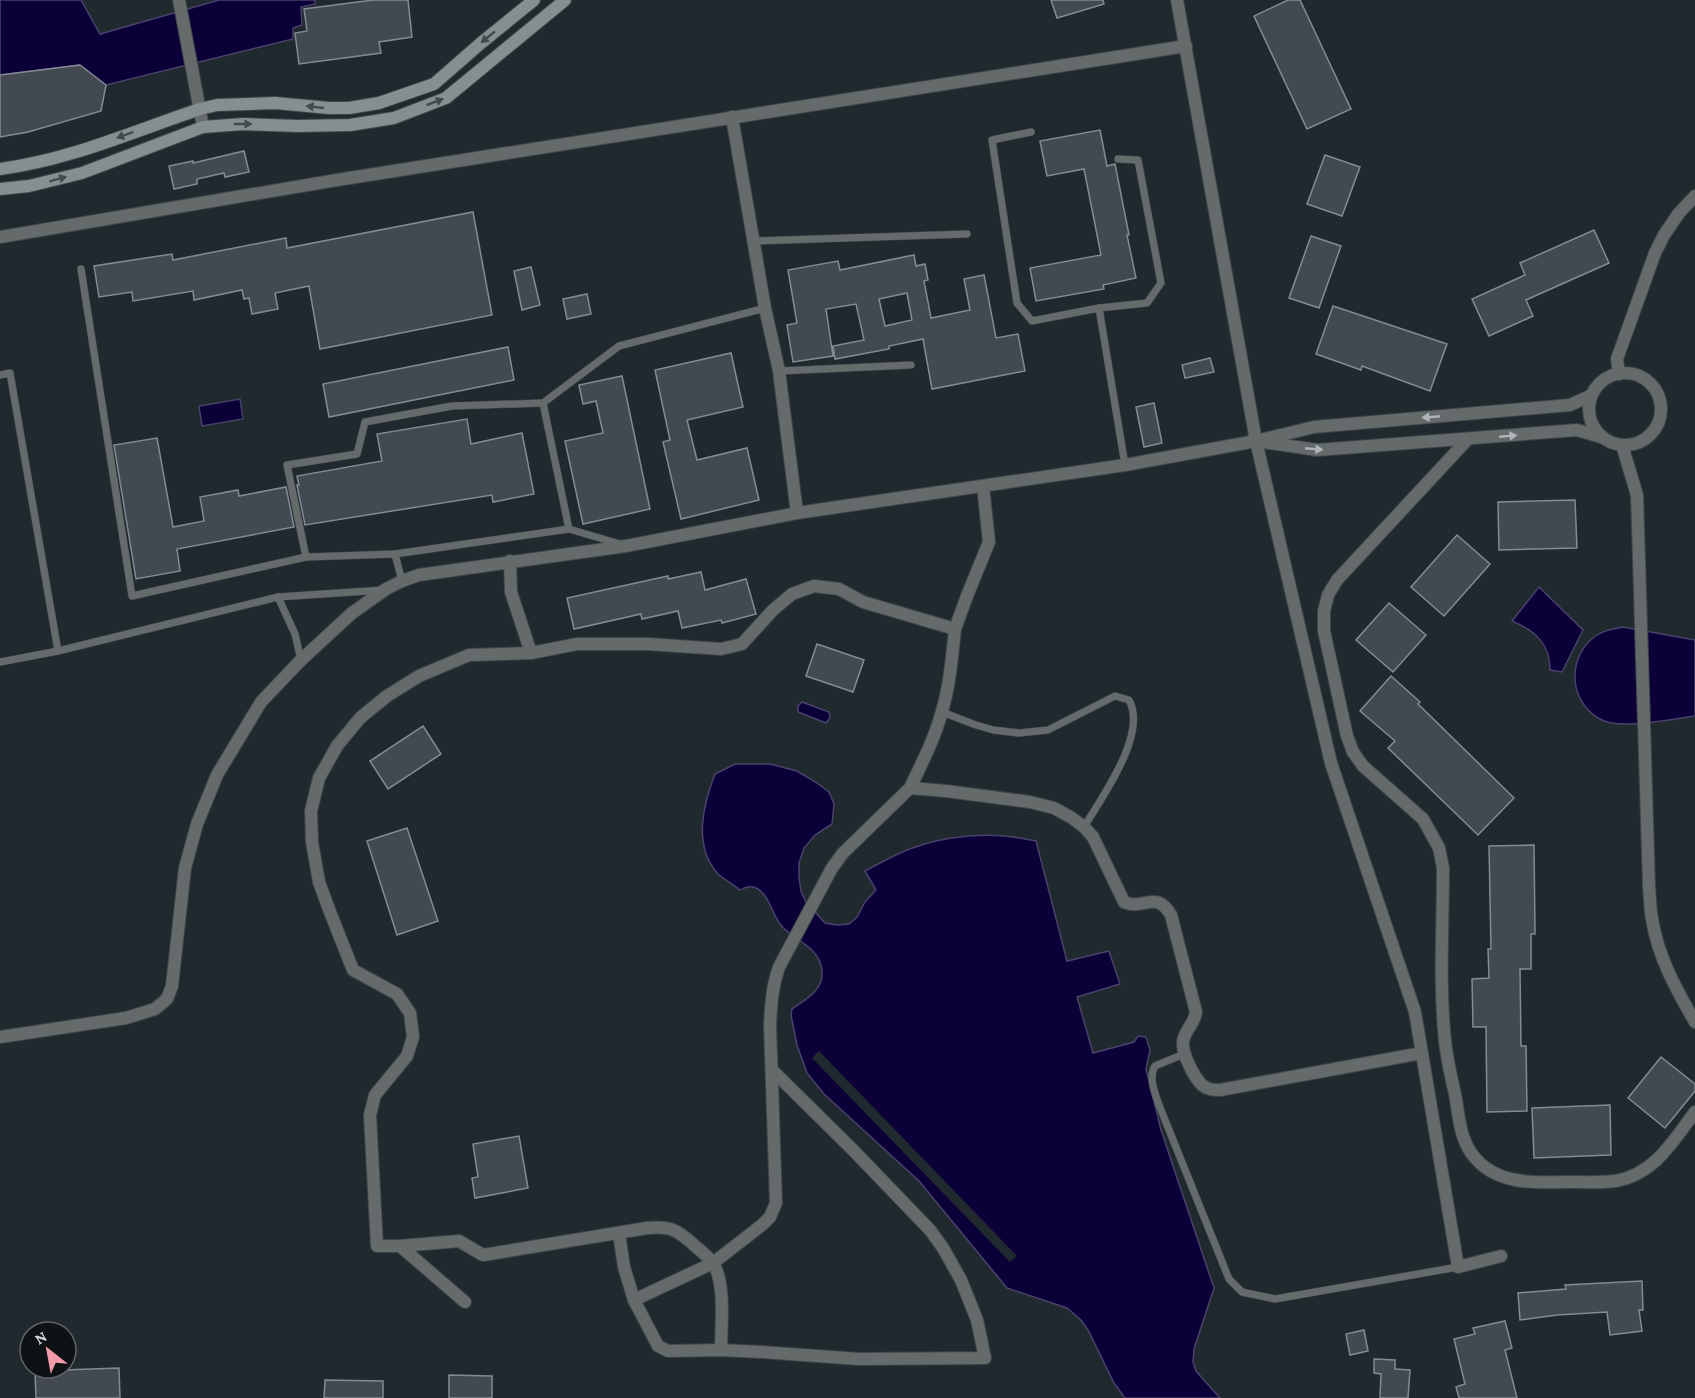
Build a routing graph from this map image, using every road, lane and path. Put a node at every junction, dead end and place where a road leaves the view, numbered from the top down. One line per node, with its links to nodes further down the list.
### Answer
1 (179, 0): 6 (street)
2 (534, 0): 6 (street, one-way to 6)
3 (565, 0): 8 (street, one-way to 3)
4 (1178, 0): 5 (street)
5 (1186, 45): 7 (street); 28 (street)
6 (200, 109): 8 (street); 11 (street, one-way to 11)
7 (732, 117): 15 (street); 16 (street)
8 (203, 127): 12 (street, one-way to 8)
9 (1031, 132): 19 (lane)
10 (1118, 159): 19 (lane)
11 (0, 169)
12 (0, 189)
13 (1695, 196): 22 (street)
14 (968, 234): 16 (lane)
15 (0, 237)
16 (753, 241): 18 (street)
17 (81, 269): 36 (lane)
18 (765, 308): 21 (street); 25 (lane)
19 (1099, 308): 30 (lane)
20 (911, 365): 21 (lane)
21 (779, 371): 32 (street)
22 (1619, 374): 24 (street); 29 (street)
23 (0, 375): 42 (lane)
24 (1592, 395): 26 (street); 28 (street, one-way to 28)
25 (543, 403): 33 (lane); 36 (lane)
26 (1601, 437): 27 (street, one-way to 26); 29 (street)
27 (1467, 440): 28 (street, one-way to 27); 54 (street)
28 (1256, 441): 30 (street); 51 (street)
29 (1622, 446): 49 (street)
30 (1125, 465): 31 (street)
31 (983, 486): 32 (street); 41 (street)
32 (797, 513): 34 (street)
33 (569, 529): 34 (lane); 35 (lane)
34 (626, 546): 37 (street)
35 (395, 554): 36 (lane); 38 (lane)
36 (306, 557)
37 (510, 561): 38 (street); 43 (street)
38 (402, 581): 39 (street)
39 (386, 589): 40 (lane); 44 (street)
40 (278, 597): 42 (lane); 44 (lane)
41 (956, 629): 43 (street); 46 (street)
42 (58, 651): 45 (lane)
43 (531, 653): 56 (street)
44 (301, 660): 50 (street)
45 (0, 662)
46 (942, 711): 47 (street); 48 (lane)
47 (910, 788): 48 (street); 53 (street)
48 (1084, 827): 52 (street)
49 (1695, 1022)
50 (0, 1037)
51 (1422, 1053): 52 (street); 59 (street)
52 (1184, 1054): 59 (lane)
53 (772, 1070): 58 (street); 62 (street)
54 (1695, 1112)
55 (619, 1233): 56 (street); 58 (street); 60 (street)
56 (400, 1246): 61 (street)
57 (1501, 1256): 59 (street)
58 (713, 1263): 60 (street); 62 (street)
59 (1458, 1267)
60 (634, 1300): 62 (street)
61 (465, 1302)
62 (721, 1350)

